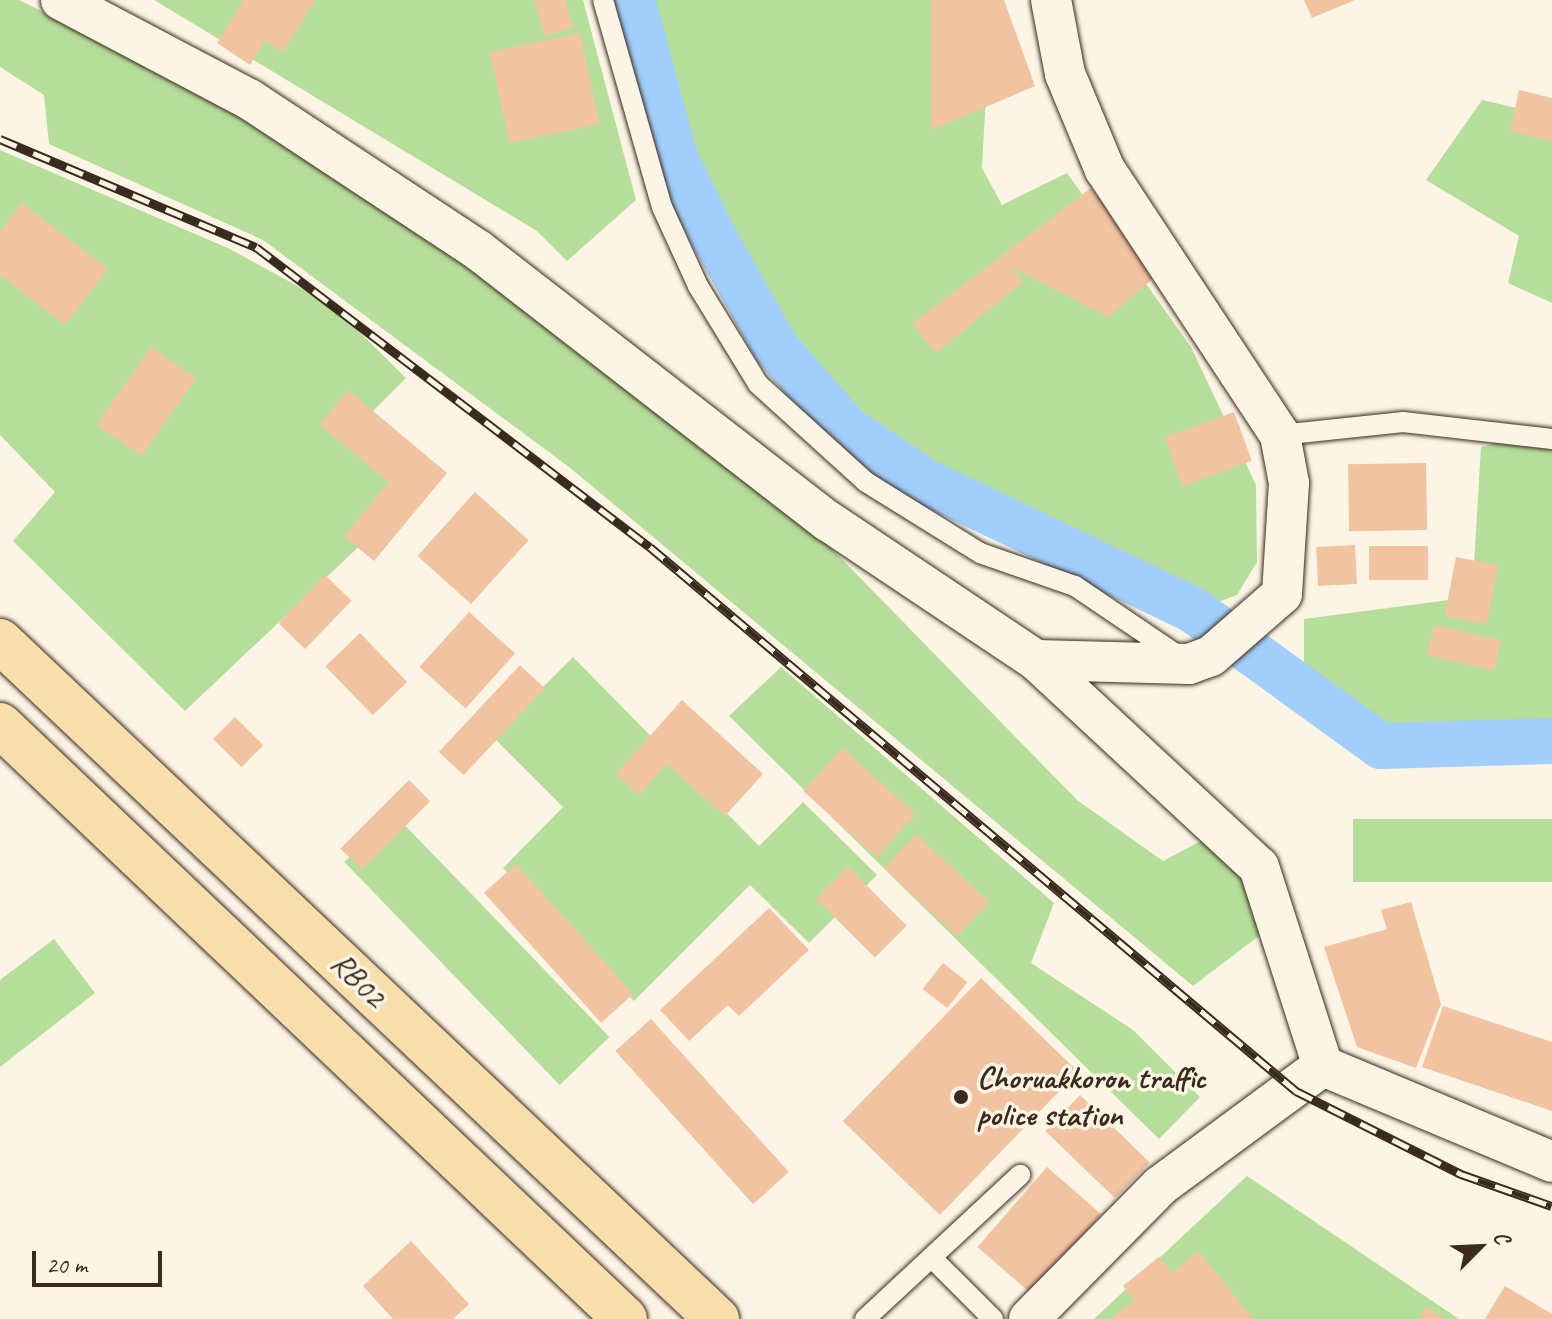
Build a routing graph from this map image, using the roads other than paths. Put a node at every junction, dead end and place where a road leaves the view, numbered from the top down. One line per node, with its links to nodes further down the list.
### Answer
1 (61, 0): 7 (street)
2 (603, 0): 8 (lane)
3 (1051, 0): 4 (street)
4 (1280, 435): 5 (lane); 8 (street)
5 (1552, 439)
6 (0, 641): 15 (highway, RB02)
7 (1036, 660): 8 (street); 10 (street)
8 (1200, 660)
9 (0, 725): 14 (highway, RB02)
10 (1323, 1066): 11 (street); 18 (street)
11 (1552, 1162)
12 (1020, 1175): 13 (lane)
13 (933, 1259): 16 (lane); 17 (lane)
14 (625, 1319)
15 (717, 1319)
16 (865, 1319)
17 (993, 1319)
18 (1029, 1319)

